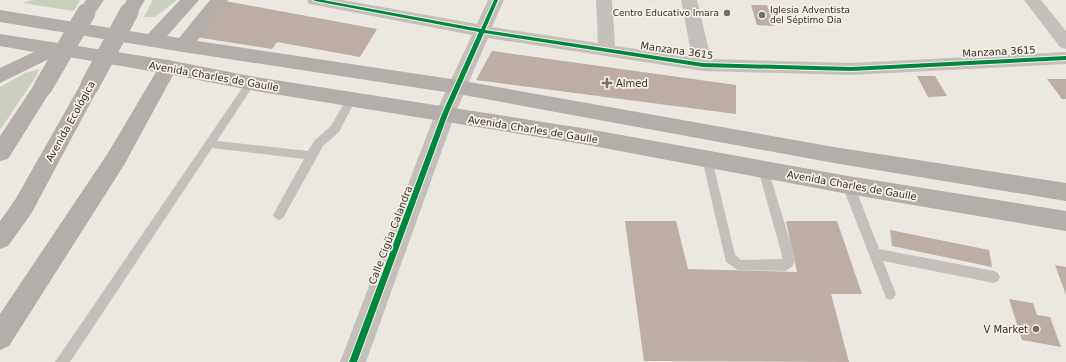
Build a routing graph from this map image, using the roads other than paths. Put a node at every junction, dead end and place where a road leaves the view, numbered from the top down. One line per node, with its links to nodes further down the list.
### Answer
1 (190, 0): 15 (main road)
2 (219, 0): 17 (main road)
3 (315, 0): 11 (street, Manzana 3615)
4 (401, 0): 11 (street)
5 (496, 0): 13 (street, Calle Cigüa Calandra)
6 (604, 0): 19 (street)
7 (689, 0): 21 (street)
8 (1032, 0): 16 (street)
9 (132, 6): 37 (main road, Avenida Ecológica, bridge)
10 (90, 7): 29 (main road, bridge)
11 (392, 15): 13 (street, Manzana 3615)
12 (0, 16): 15 (main road)
13 (482, 31): 19 (street, Manzana 3615); 25 (street, Calle Cigüa Calandra)
14 (0, 40): 18 (main road, Avenida Charles de Gaulle)
15 (152, 41): 17 (main road)
16 (1066, 43)
17 (183, 46): 25 (main road)
18 (55, 49): 22 (main road, Avenida Charles de Gaulle); 23 (main road)
19 (607, 50): 21 (street, Manzana 3615)
20 (1066, 58): 21 (street, Manzana 3615)
21 (703, 65)
22 (168, 67): 24 (main road, Avenida Charles de Gaulle); 41 (main road)
23 (0, 76)
24 (250, 83): 26 (main road, Avenida Charles de Gaulle); 28 (lane)
25 (458, 86): 27 (street, Calle Cigüa Calandra); 34 (main road)
26 (351, 99): 27 (main road, Avenida Charles de Gaulle); 30 (lane)
27 (446, 114): 31 (main road, Avenida Charles de Gaulle); 43 (street, Calle Cigüa Calandra)
28 (209, 144): 30 (lane); 42 (lane)
29 (0, 153)
30 (310, 156): 35 (lane)
31 (707, 159): 32 (main road, Avenida Charles de Gaulle); 32 (lane)
32 (763, 169): 33 (main road, Avenida Charles de Gaulle)
33 (848, 184): 36 (main road, Avenida Charles de Gaulle); 38 (lane)
34 (1066, 192)
35 (279, 215)
36 (1066, 221)
37 (0, 239)
38 (876, 254): 39 (lane); 40 (lane)
39 (994, 277)
40 (890, 294)
41 (0, 337)
42 (62, 362)
43 (353, 362)

